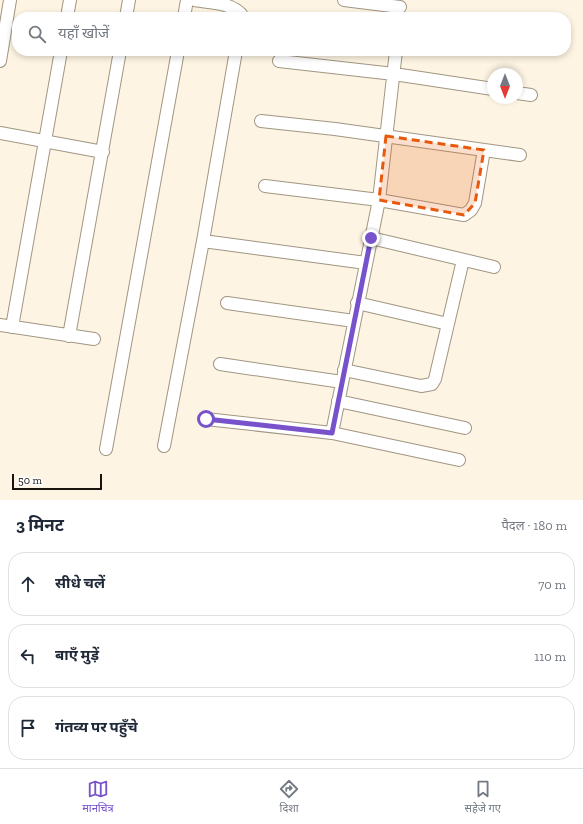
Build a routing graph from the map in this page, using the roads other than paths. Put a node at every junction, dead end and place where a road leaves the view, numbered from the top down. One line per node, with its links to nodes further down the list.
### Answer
1 (10, 0): 12 (street)
2 (70, 0): 8 (street)
3 (129, 0): 9 (street)
4 (187, 0): 10 (street)
5 (195, 0): 11 (street)
6 (344, 0): 7 (street)
7 (400, 8)
8 (68, 12)
9 (127, 12)
10 (185, 12)
11 (239, 12)
12 (2, 36): 18 (street)
13 (60, 56): 27 (street)
14 (119, 56): 29 (street)
15 (177, 56): 54 (street)
16 (235, 56): 34 (street)
17 (396, 56): 20 (street)
18 (0, 61)
19 (279, 61): 20 (street)
20 (394, 74): 21 (street); 26 (street)
21 (487, 88)
22 (523, 94): 23 (street)
23 (531, 95)
24 (261, 120): 26 (street)
25 (0, 133): 27 (street)
26 (386, 136): 28 (street); 32 (street)
27 (45, 141): 29 (street); 43 (street)
28 (484, 150): 30 (street); 32 (street)
29 (103, 152): 44 (street)
30 (520, 155)
31 (265, 186): 32 (street)
32 (379, 200): 33 (street)
33 (371, 238): 35 (street); 36 (street)
34 (203, 241): 36 (street); 53 (street)
35 (463, 260): 37 (street); 41 (street)
36 (366, 263): 39 (street)
37 (494, 267)
38 (227, 303): 40 (street)
39 (357, 303): 40 (street); 41 (street)
40 (354, 321): 47 (street)
41 (448, 324): 47 (street)
42 (0, 325): 43 (street)
43 (12, 327): 44 (street)
44 (70, 336): 45 (street)
45 (94, 339)
46 (220, 364): 48 (street)
47 (344, 370): 48 (street)
48 (342, 382): 49 (street)
49 (338, 401): 51 (street); 52 (street)
50 (206, 419): 52 (street)
51 (465, 428)
52 (332, 433): 55 (street)
53 (164, 446)
54 (106, 449)
55 (459, 460)

